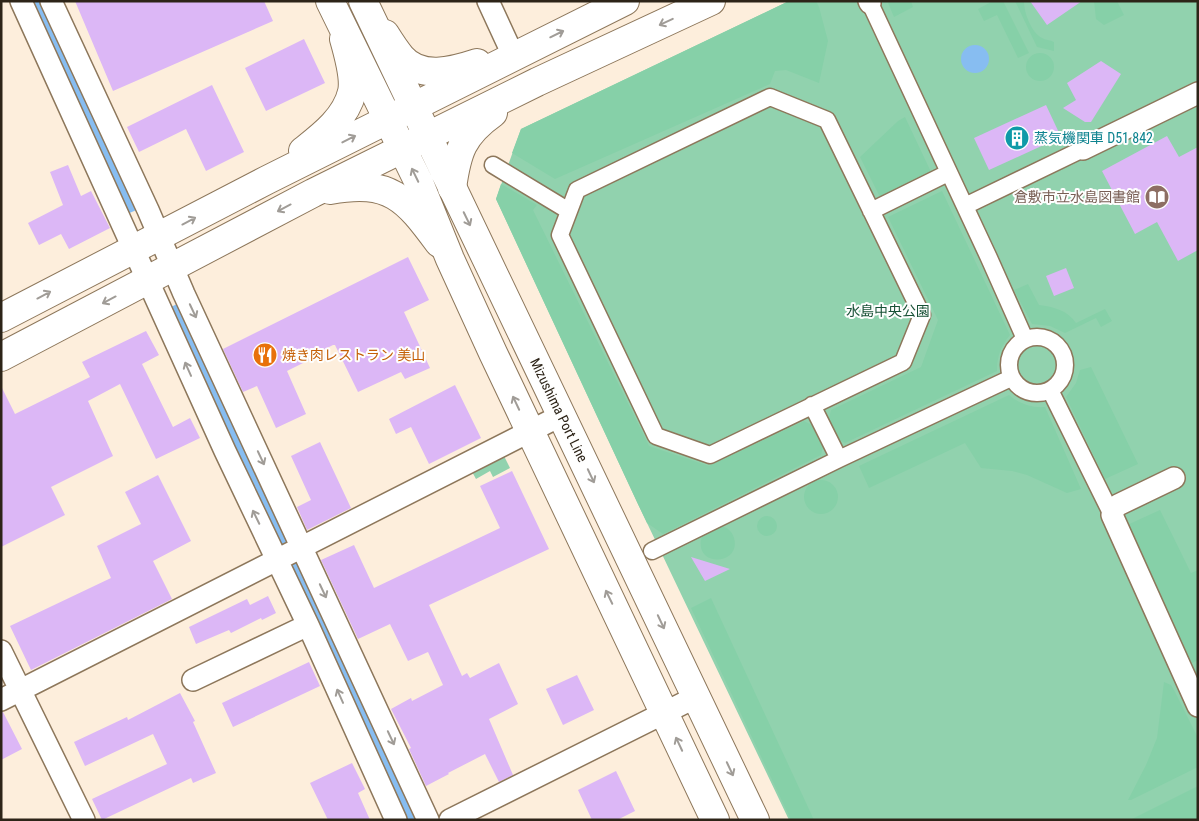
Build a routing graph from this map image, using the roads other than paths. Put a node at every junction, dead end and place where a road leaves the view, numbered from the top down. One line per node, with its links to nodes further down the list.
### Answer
1 (21, 1): 14 (street)
2 (51, 1): 14 (street)
3 (488, 1): 9 (street)
4 (625, 1): 9 (street, one-way to 4)
5 (711, 1): 10 (street, one-way to 10)
6 (869, 2): 19 (street)
7 (365, 5): 9 (street); 12 (street, Mizushima Port Line)
8 (335, 12): 13 (street); 20 (street)
9 (518, 52): 12 (street)
10 (537, 82): 15 (street); 21 (street)
11 (1198, 93): 17 (street)
12 (413, 106): 13 (street); 15 (street, Mizushima Port Line)
13 (388, 119): 16 (street); 20 (street, one-way to 13)
14 (91, 121): 26 (street); 27 (street)
15 (428, 136): 16 (street); 21 (street, Mizushima Port Line)
16 (402, 149): 22 (street); 28 (street, one-way to 16)
17 (1082, 149): 23 (street)
18 (493, 164): 24 (street)
19 (948, 173): 23 (street); 25 (street)
20 (267, 180): 26 (street, one-way to 20)
21 (452, 188): 37 (street, Mizushima Port Line, one-way to 37)
22 (313, 193): 28 (street); 29 (street, one-way to 29)
23 (965, 206): 32 (street)
24 (569, 211): 25 (street); 36 (street)
25 (871, 211): 36 (street)
26 (160, 237): 27 (street); 29 (street)
27 (133, 248): 30 (street); 31 (street, one-way to 27)
28 (450, 259): 38 (street, one-way to 28)
29 (173, 266): 30 (street); 43 (street, one-way to 43)
30 (148, 279): 33 (street, one-way to 33); 43 (street, one-way to 30)
31 (1, 318)
32 (1025, 339): 34 (street); 35 (street)
33 (1, 357)
34 (1011, 378): 35 (street); 39 (street)
35 (1050, 390): 41 (street)
36 (812, 405): 39 (street)
37 (562, 415): 38 (street); 48 (street, Mizushima Port Line, one-way to 48)
38 (530, 431): 43 (street); 51 (street, one-way to 38)
39 (839, 459): 42 (street)
40 (1174, 478): 41 (street)
41 (1112, 515): 50 (street)
42 (652, 551)
43 (289, 554): 44 (street); 47 (street); 54 (street, one-way to 54)
44 (308, 625): 46 (street); 53 (street, one-way to 44)
45 (1, 651): 47 (street)
46 (193, 680)
47 (21, 690): 49 (street); 52 (street)
48 (696, 697): 51 (street); 57 (street, Mizushima Port Line, one-way to 57)
49 (1, 700)
50 (1198, 706)
51 (664, 713): 55 (street); 56 (street, one-way to 51)
52 (84, 820)
53 (396, 820)
54 (428, 820)
55 (450, 820)
56 (715, 820)
57 (754, 820)

